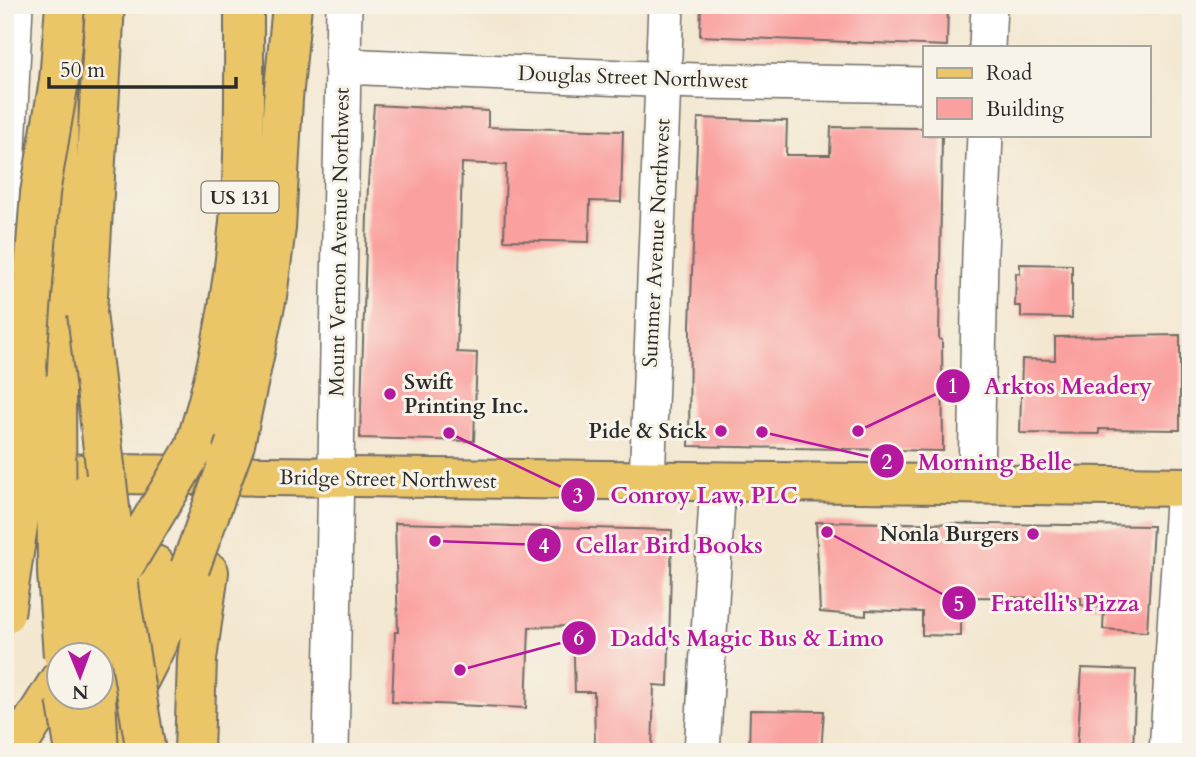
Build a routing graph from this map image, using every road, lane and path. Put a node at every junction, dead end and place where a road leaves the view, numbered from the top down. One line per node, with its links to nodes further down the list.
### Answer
1 (15, 5): 12 (street)
2 (65, 5): 14 (main road)
3 (105, 5): 19 (main road)
4 (244, 5): 26 (main road, US 131, bridge)
5 (276, 5): 16 (main road)
6 (292, 5): 16 (main road)
7 (344, 5): 11 (street, Mount Vernon Avenue Northwest)
8 (666, 5): 13 (street, Summer Avenue Northwest)
9 (989, 5): 10 (street)
10 (988, 46)
11 (342, 66): 13 (street, Douglas Street Northwest); 21 (street, Mount Vernon Avenue Northwest)
12 (8, 78): 18 (street)
13 (664, 79): 15 (street, Douglas Street Northwest); 22 (street, Summer Avenue Northwest)
14 (59, 81): 27 (main road, bridge); 28 (main road, bridge)
15 (923, 85)
16 (283, 99): 26 (main road, bridge)
17 (985, 136): 24 (street)
18 (5, 211)
19 (87, 313): 30 (main road, bridge); 41 (main road, bridge)
20 (5, 472): 21 (main road, Bridge Street Northwest)
21 (334, 479): 22 (main road, Bridge Street Northwest); 43 (street, Mount Vernon Avenue Northwest)
22 (647, 482): 23 (main road, Bridge Street Northwest)
23 (718, 482): 24 (main road, Bridge Street Northwest); 44 (street)
24 (976, 484): 25 (main road, Bridge Street Northwest)
25 (1187, 487): 45 (street)
26 (169, 567): 29 (main road); 31 (main road); 39 (main road); 42 (main road)
27 (5, 614)
28 (62, 642)
29 (89, 642)
30 (92, 642)
31 (116, 661)
32 (46, 702): 36 (main road)
33 (68, 712): 38 (main road, bridge)
34 (89, 712): 37 (main road)
35 (97, 712): 40 (main road, bridge)
36 (14, 752)
37 (68, 752)
38 (75, 752)
39 (93, 752)
40 (99, 752)
41 (146, 752)
42 (194, 752)
43 (331, 752)
44 (702, 752)
45 (1167, 752)

